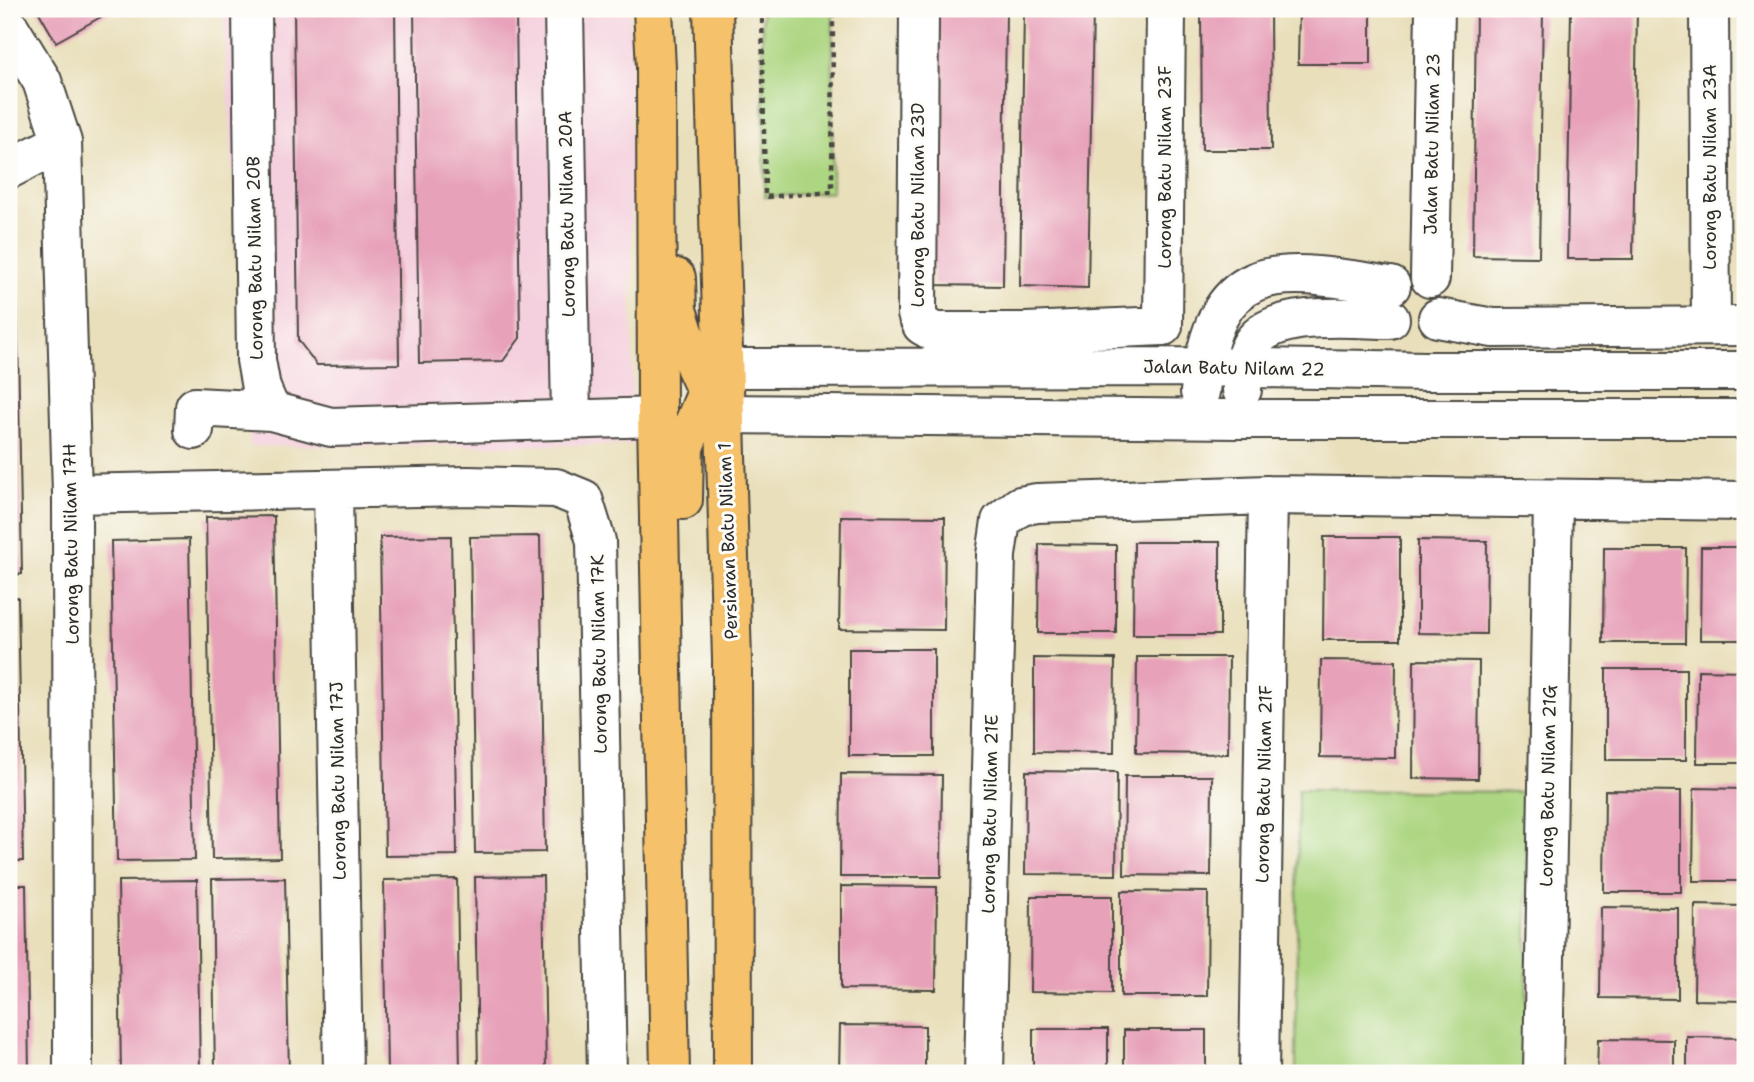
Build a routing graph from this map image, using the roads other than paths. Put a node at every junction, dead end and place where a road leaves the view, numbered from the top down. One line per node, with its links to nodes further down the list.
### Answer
1 (252, 9): 23 (street, Lorong Batu Nilam 20B)
2 (564, 9): 25 (street, Lorong Batu Nilam 20A)
3 (653, 9): 10 (main road)
4 (713, 9): 22 (main road, Persiaran Batu Nilam 1)
5 (919, 9): 17 (street, Lorong Batu Nilam 23D)
6 (1166, 9): 17 (street, Lorong Batu Nilam 23F)
7 (1435, 9): 13 (street, Jalan Batu Nilam 23)
8 (1709, 9): 16 (street, Lorong Batu Nilam 23A)
9 (9, 27): 11 (street, Lorong Batu Nilam 17H)
10 (656, 68): 22 (main road); 24 (main road)
11 (62, 142): 12 (street); 32 (street, Lorong Batu Nilam 17H)
12 (9, 169)
13 (1430, 278): 14 (street); 15 (street)
14 (1390, 302): 15 (street); 18 (street); 19 (street)
15 (1434, 322): 16 (street); 20 (street)
16 (1728, 325)
17 (1163, 326)
18 (1203, 367): 19 (street, Jalan Batu Nilam 22); 22 (street, Jalan Batu Nilam 22); 26 (street)
19 (1245, 368): 20 (street, Jalan Batu Nilam 22); 27 (street)
20 (1427, 371): 21 (street, Jalan Batu Nilam 22); 28 (street)
21 (1745, 371)
22 (718, 392): 26 (street); 36 (main road); 41 (main road, Persiaran Batu Nilam 1)
23 (271, 411): 25 (street); 30 (street)
24 (657, 416): 25 (street); 36 (main road)
25 (571, 418)
26 (1197, 419): 27 (street)
27 (1238, 419): 28 (street)
28 (1424, 419): 29 (street)
29 (1745, 419)
30 (194, 430)
31 (333, 489): 32 (street, Lorong Batu Nilam 17K); 38 (street, Lorong Batu Nilam 17J); 39 (street, Lorong Batu Nilam 17K)
32 (72, 494): 37 (street, Lorong Batu Nilam 17H)
33 (1268, 495): 34 (street, Lorong Batu Nilam 21E); 42 (street, Lorong Batu Nilam 21E); 43 (street, Lorong Batu Nilam 21F)
34 (1553, 500): 35 (street, Lorong Batu Nilam 21E); 44 (street, Lorong Batu Nilam 21G)
35 (1745, 501)
36 (661, 711): 40 (main road)
37 (73, 1073)
38 (343, 1073)
39 (607, 1073)
40 (670, 1073)
41 (733, 1073)
42 (984, 1073)
43 (1259, 1073)
44 (1543, 1073)

